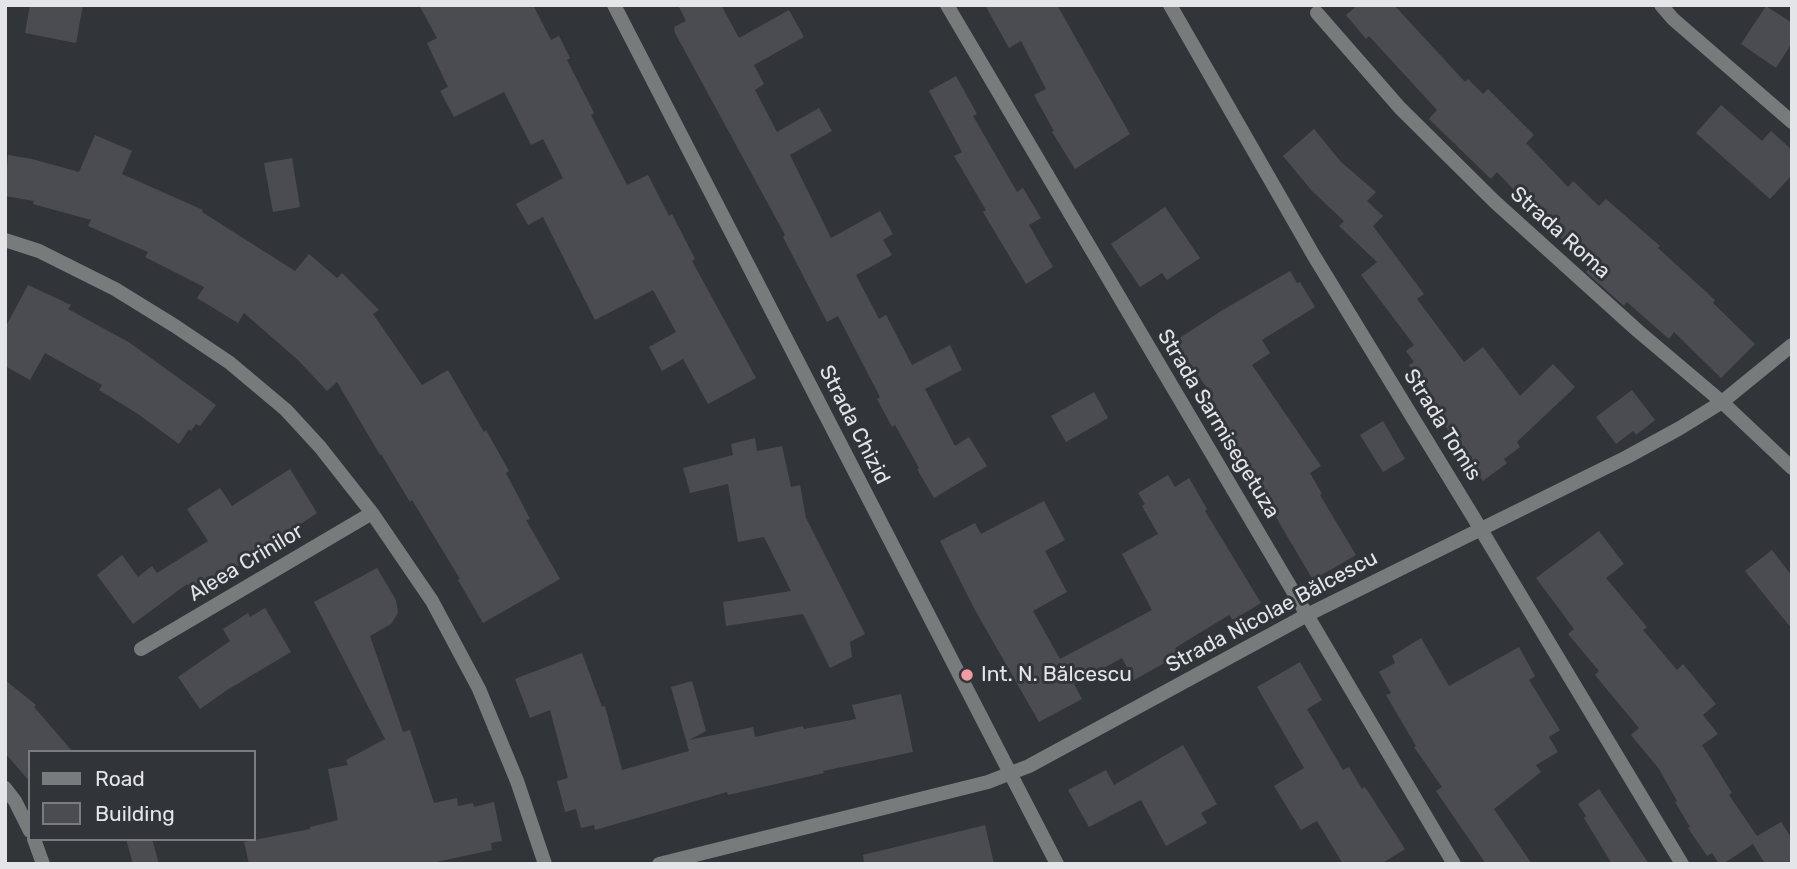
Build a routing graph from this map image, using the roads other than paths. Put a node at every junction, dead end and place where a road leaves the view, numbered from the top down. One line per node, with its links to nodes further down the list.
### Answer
1 (614, 5): 15 (street, Strada Chizid)
2 (947, 5): 13 (street, Strada Sarmisegetuza)
3 (1170, 5): 12 (street, Strada Tomis)
4 (1661, 5): 6 (street)
5 (1317, 13): 9 (street, Strada Roma)
6 (1792, 122)
7 (5, 240): 11 (street)
8 (1792, 345): 9 (street, Strada Nicolae Bălcescu)
9 (1722, 402): 10 (street, Strada Roma); 12 (street, Strada Nicolae Bălcescu)
10 (1792, 468)
11 (372, 513): 14 (street, Aleea Crinilor); 21 (street)
12 (1480, 528): 13 (street, Strada Nicolae Bălcescu); 25 (street, Strada Tomis)
13 (1307, 615): 15 (street, Strada Nicolae Bălcescu); 24 (street, Strada Sarmisegetuza)
14 (141, 649)
15 (1010, 775): 19 (street, Strada Nicolae Bălcescu); 23 (street, Strada Chizid)
16 (5, 788): 17 (street)
17 (28, 828)
18 (35, 841): 20 (street)
19 (686, 861): 22 (street, Strada Nicolae Bălcescu)
20 (43, 864)
21 (545, 864)
22 (659, 864)
23 (1057, 864)
24 (1454, 864)
25 (1682, 864)

